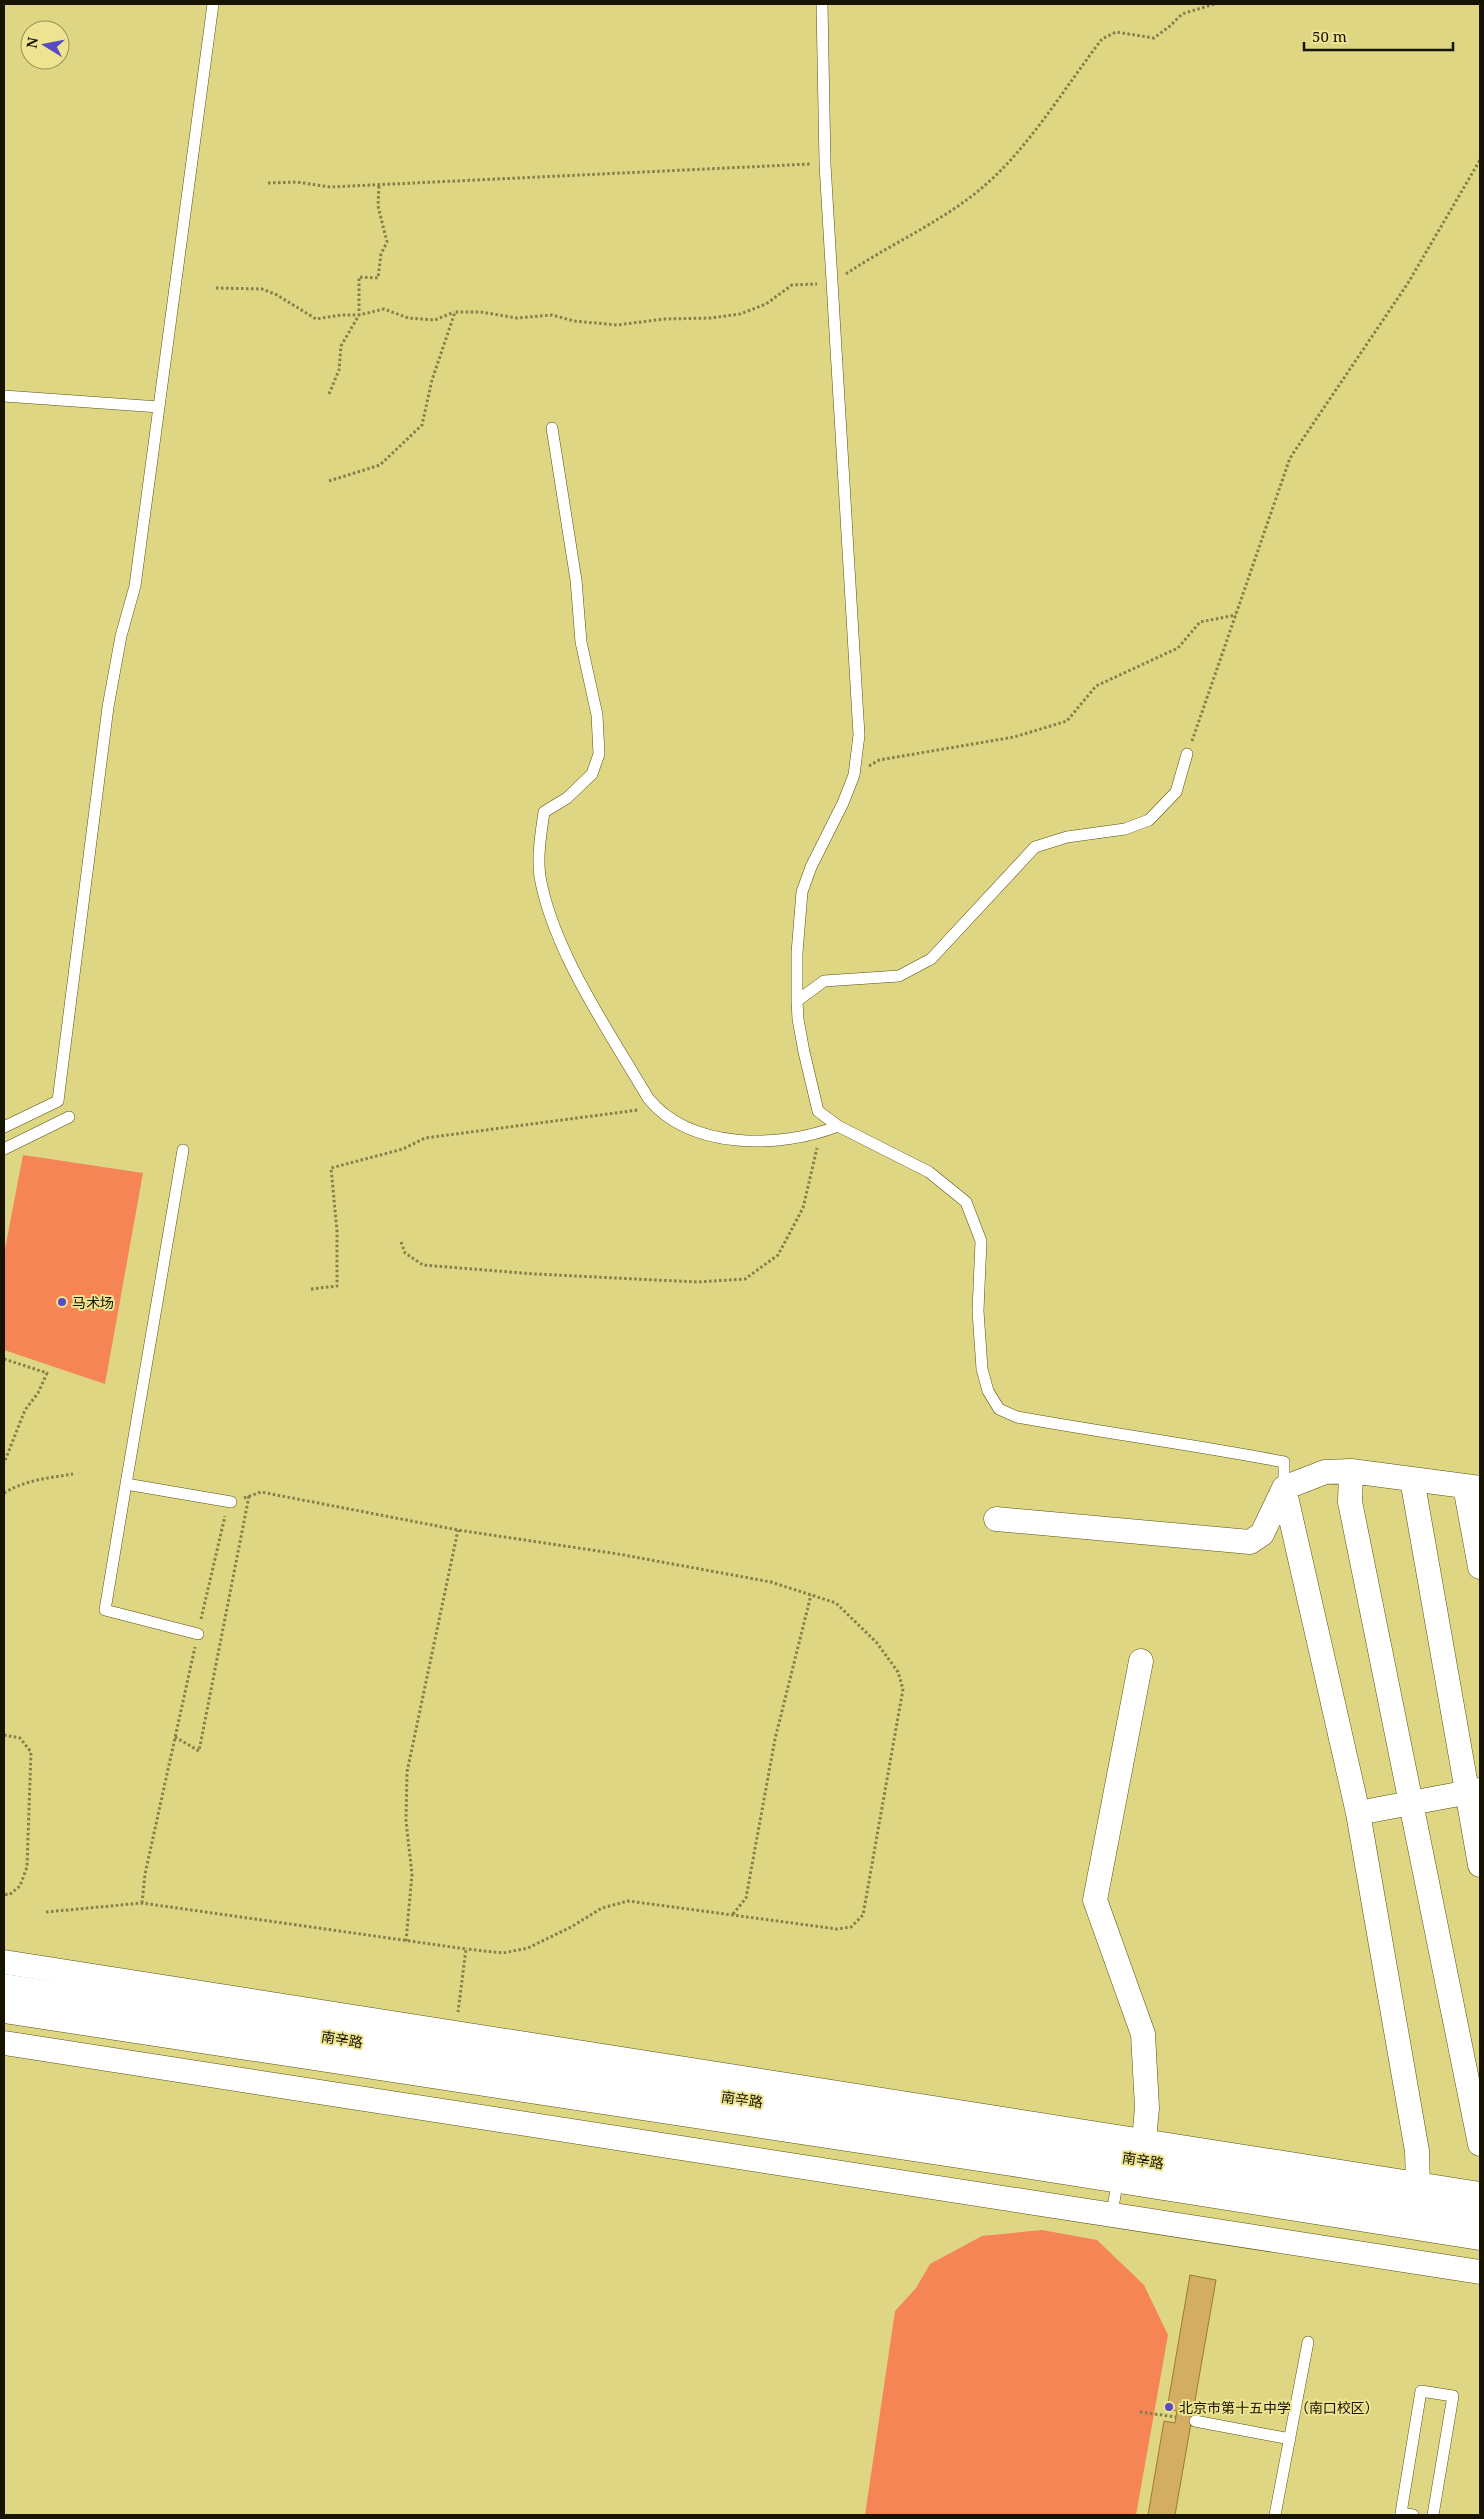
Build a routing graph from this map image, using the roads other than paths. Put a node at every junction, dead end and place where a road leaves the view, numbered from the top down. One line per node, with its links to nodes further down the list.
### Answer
1 (212, 4): 4 (lane)
2 (822, 4): 7 (lane)
3 (4, 396): 4 (lane)
4 (159, 407): 10 (lane)
5 (552, 428): 9 (lane)
6 (1187, 754): 7 (lane)
7 (797, 1001): 9 (lane)
8 (69, 1117): 11 (lane)
9 (838, 1126): 17 (lane)
10 (4, 1127)
11 (4, 1149)
12 (183, 1150): 15 (lane)
13 (1351, 1471): 14 (street); 17 (street); 24 (street)
14 (1412, 1479): 16 (street); 23 (street)
15 (126, 1484): 18 (lane); 21 (lane)
16 (1473, 1487): 20 (street)
17 (1284, 1488): 19 (street); 25 (street)
18 (231, 1502)
19 (996, 1518)
20 (1480, 1567)
21 (198, 1634)
22 (1140, 1661): 33 (street)
23 (1474, 1791): 24 (street); 26 (street)
24 (1411, 1803): 25 (street); 34 (street)
25 (1358, 1813): 37 (street)
26 (1480, 1865)
27 (4, 1962): 31 (street)
28 (4, 1988): 31 (main road, 南辛路)
29 (4, 2009): 31 (main road, 南辛路)
30 (4, 2043): 32 (street)
31 (452, 2055): 32 (street); 33 (street); 35 (main road, 南辛路); 36 (main road, 南辛路)
32 (443, 2110): 39 (street)
33 (1144, 2140): 35 (street)
34 (1480, 2144)
35 (1199, 2159): 37 (street); 40 (main road, 南辛路)
36 (1118, 2178): 39 (lane); 41 (main road, 南辛路)
37 (1418, 2184): 38 (street)
38 (1480, 2194)
39 (1112, 2213): 42 (street)
40 (1480, 2216)
41 (1480, 2236)
42 (1480, 2272)
43 (1308, 2342): 45 (lane)
44 (1195, 2421): 45 (lane)
45 (1290, 2439): 46 (lane)
46 (1274, 2515)
47 (1404, 2515): 48 (lane)
48 (1433, 2515)

